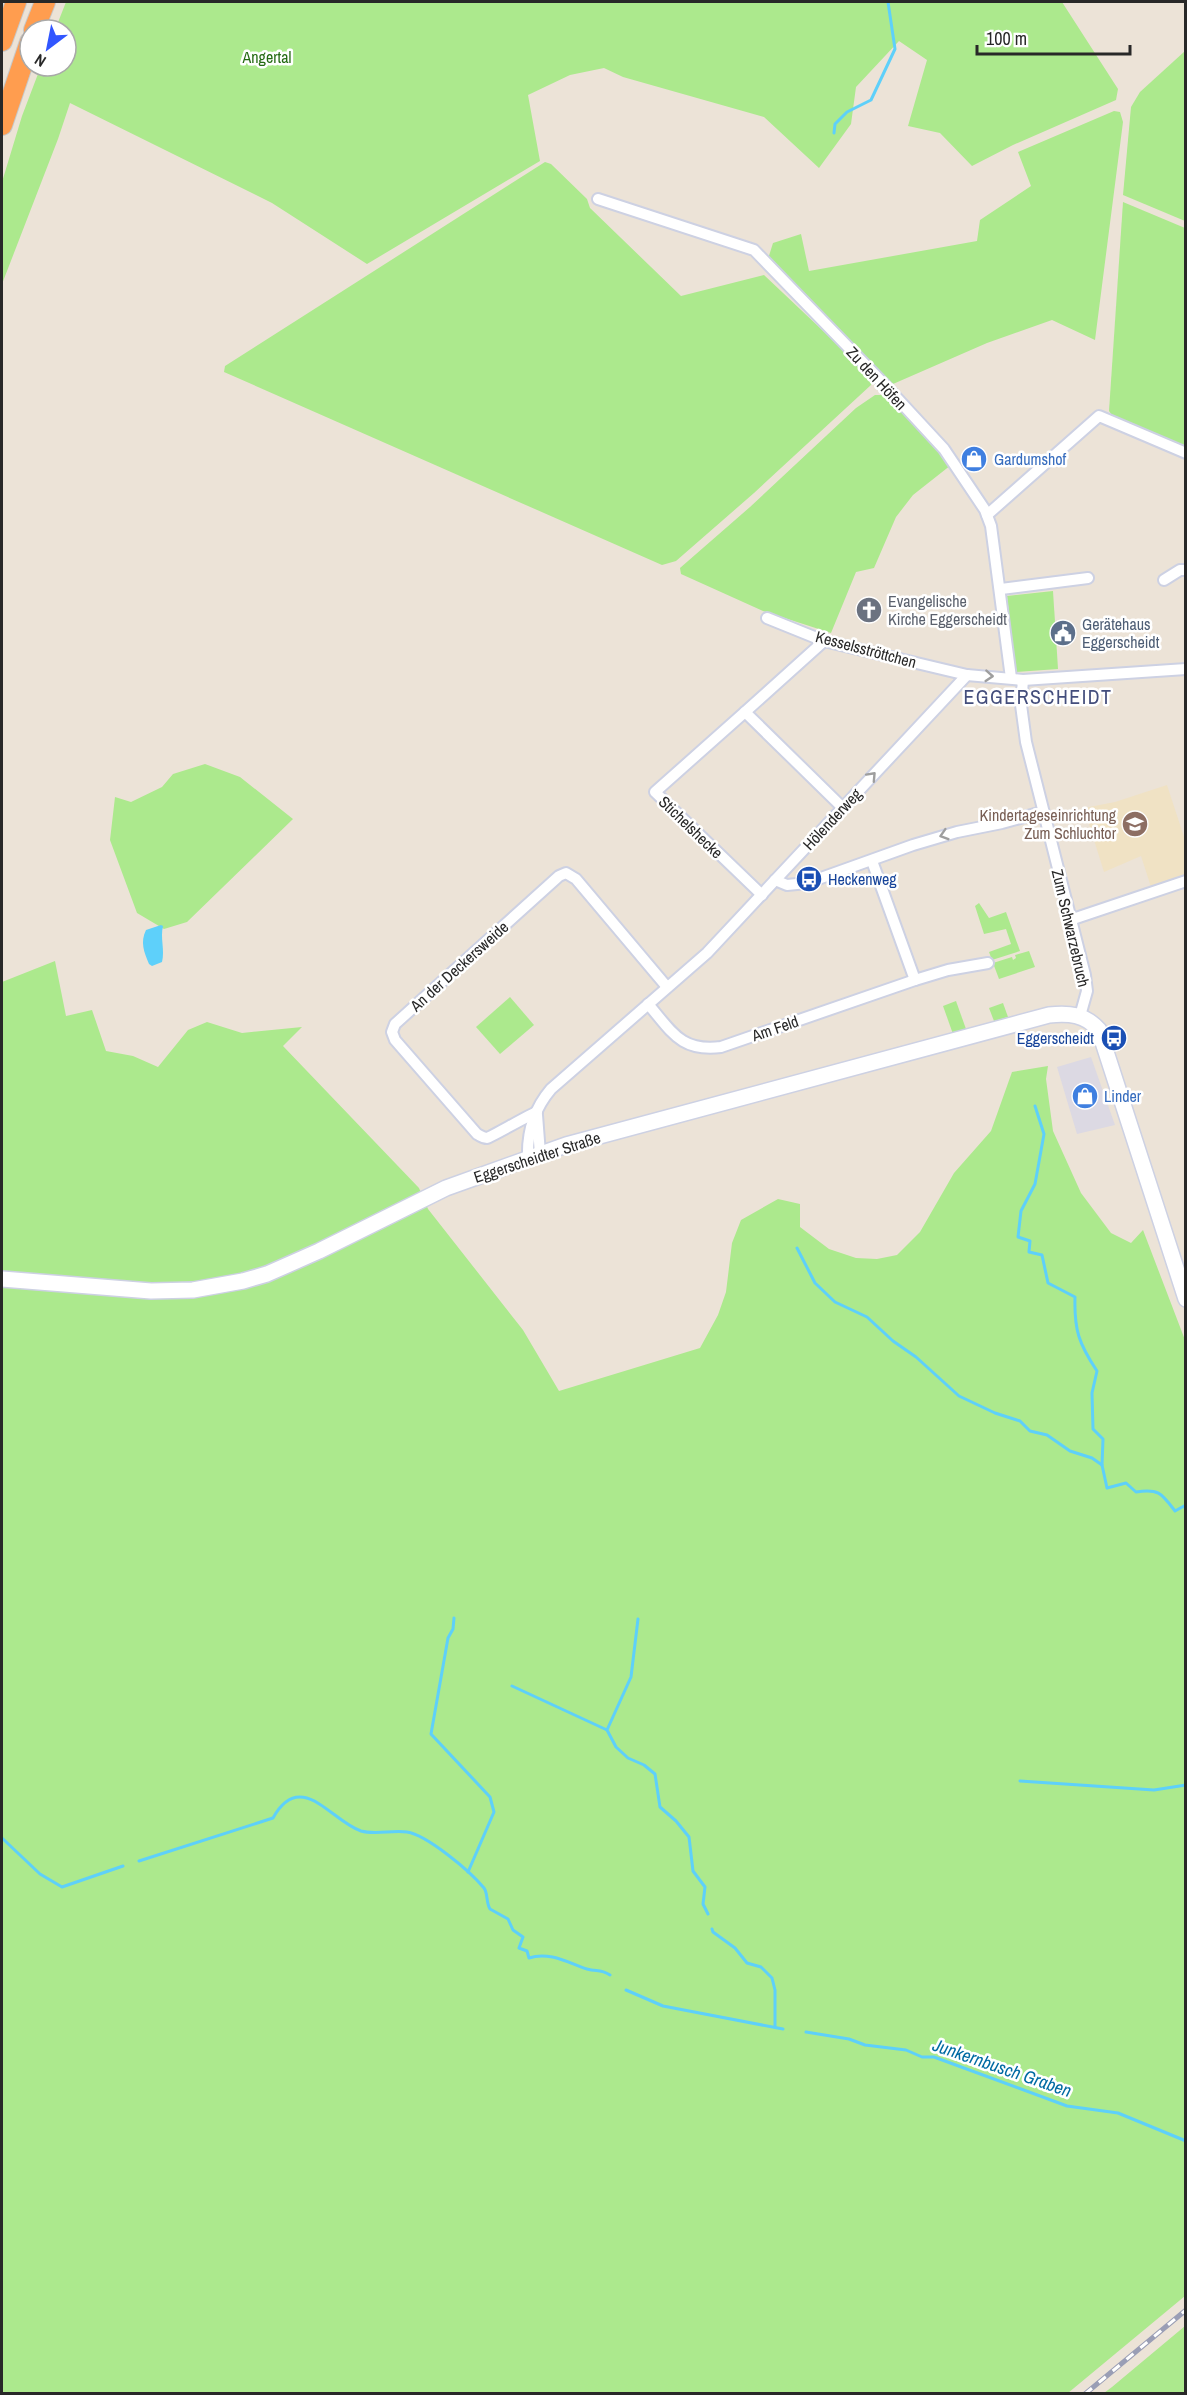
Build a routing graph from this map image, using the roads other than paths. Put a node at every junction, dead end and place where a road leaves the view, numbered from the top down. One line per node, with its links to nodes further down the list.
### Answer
1 (16, 2): 4 (highway)
2 (45, 2): 3 (highway)
3 (39, 18)
4 (2, 41)
5 (18, 78): 6 (highway)
6 (2, 125)
7 (598, 199): 9 (street, Zu den Höfen)
8 (1185, 453): 9 (street)
9 (987, 515): 13 (street, Zu den Höfen)
10 (1185, 570): 12 (street)
11 (1088, 578): 13 (street)
12 (1164, 580)
13 (1001, 589): 18 (street, Zu den Höfen)
14 (767, 618): 15 (street, Kesselsströttchen)
15 (824, 640): 17 (street, Kesselsströttchen); 20 (street, Stichelshecke)
16 (1185, 669): 19 (street)
17 (967, 675): 18 (street, one-way to 18); 21 (street, Hölenderweg, one-way to 17)
18 (1011, 678): 19 (street)
19 (1023, 680): 22 (street, Zum Schwarzebruch)
20 (746, 712): 21 (street); 26 (street, Stichelshecke)
21 (843, 808): 24 (street, Hölenderweg)
22 (1042, 812): 23 (street, one-way to 23); 27 (street, Zum Schwarzebruch)
23 (872, 861): 24 (street); 29 (street)
24 (775, 880): 26 (street, Hölenderweg)
25 (1185, 881): 27 (street)
26 (762, 895): 30 (street, Hölenderweg)
27 (1070, 920): 32 (street, Zum Schwarzebruch)
28 (988, 963): 29 (street, Am Feld)
29 (915, 980): 31 (street, Am Feld)
30 (668, 987): 31 (street, Hölenderweg); 33 (street, An der Deckersweide)
31 (648, 1004): 33 (street, Hölenderweg)
32 (1080, 1016): 34 (street, Eggerscheidter Straße); 36 (street)
33 (537, 1112): 34 (street, Hölenderweg)
34 (534, 1156): 35 (street, Eggerscheidter Straße)
35 (2, 1279)
36 (1185, 1299)

